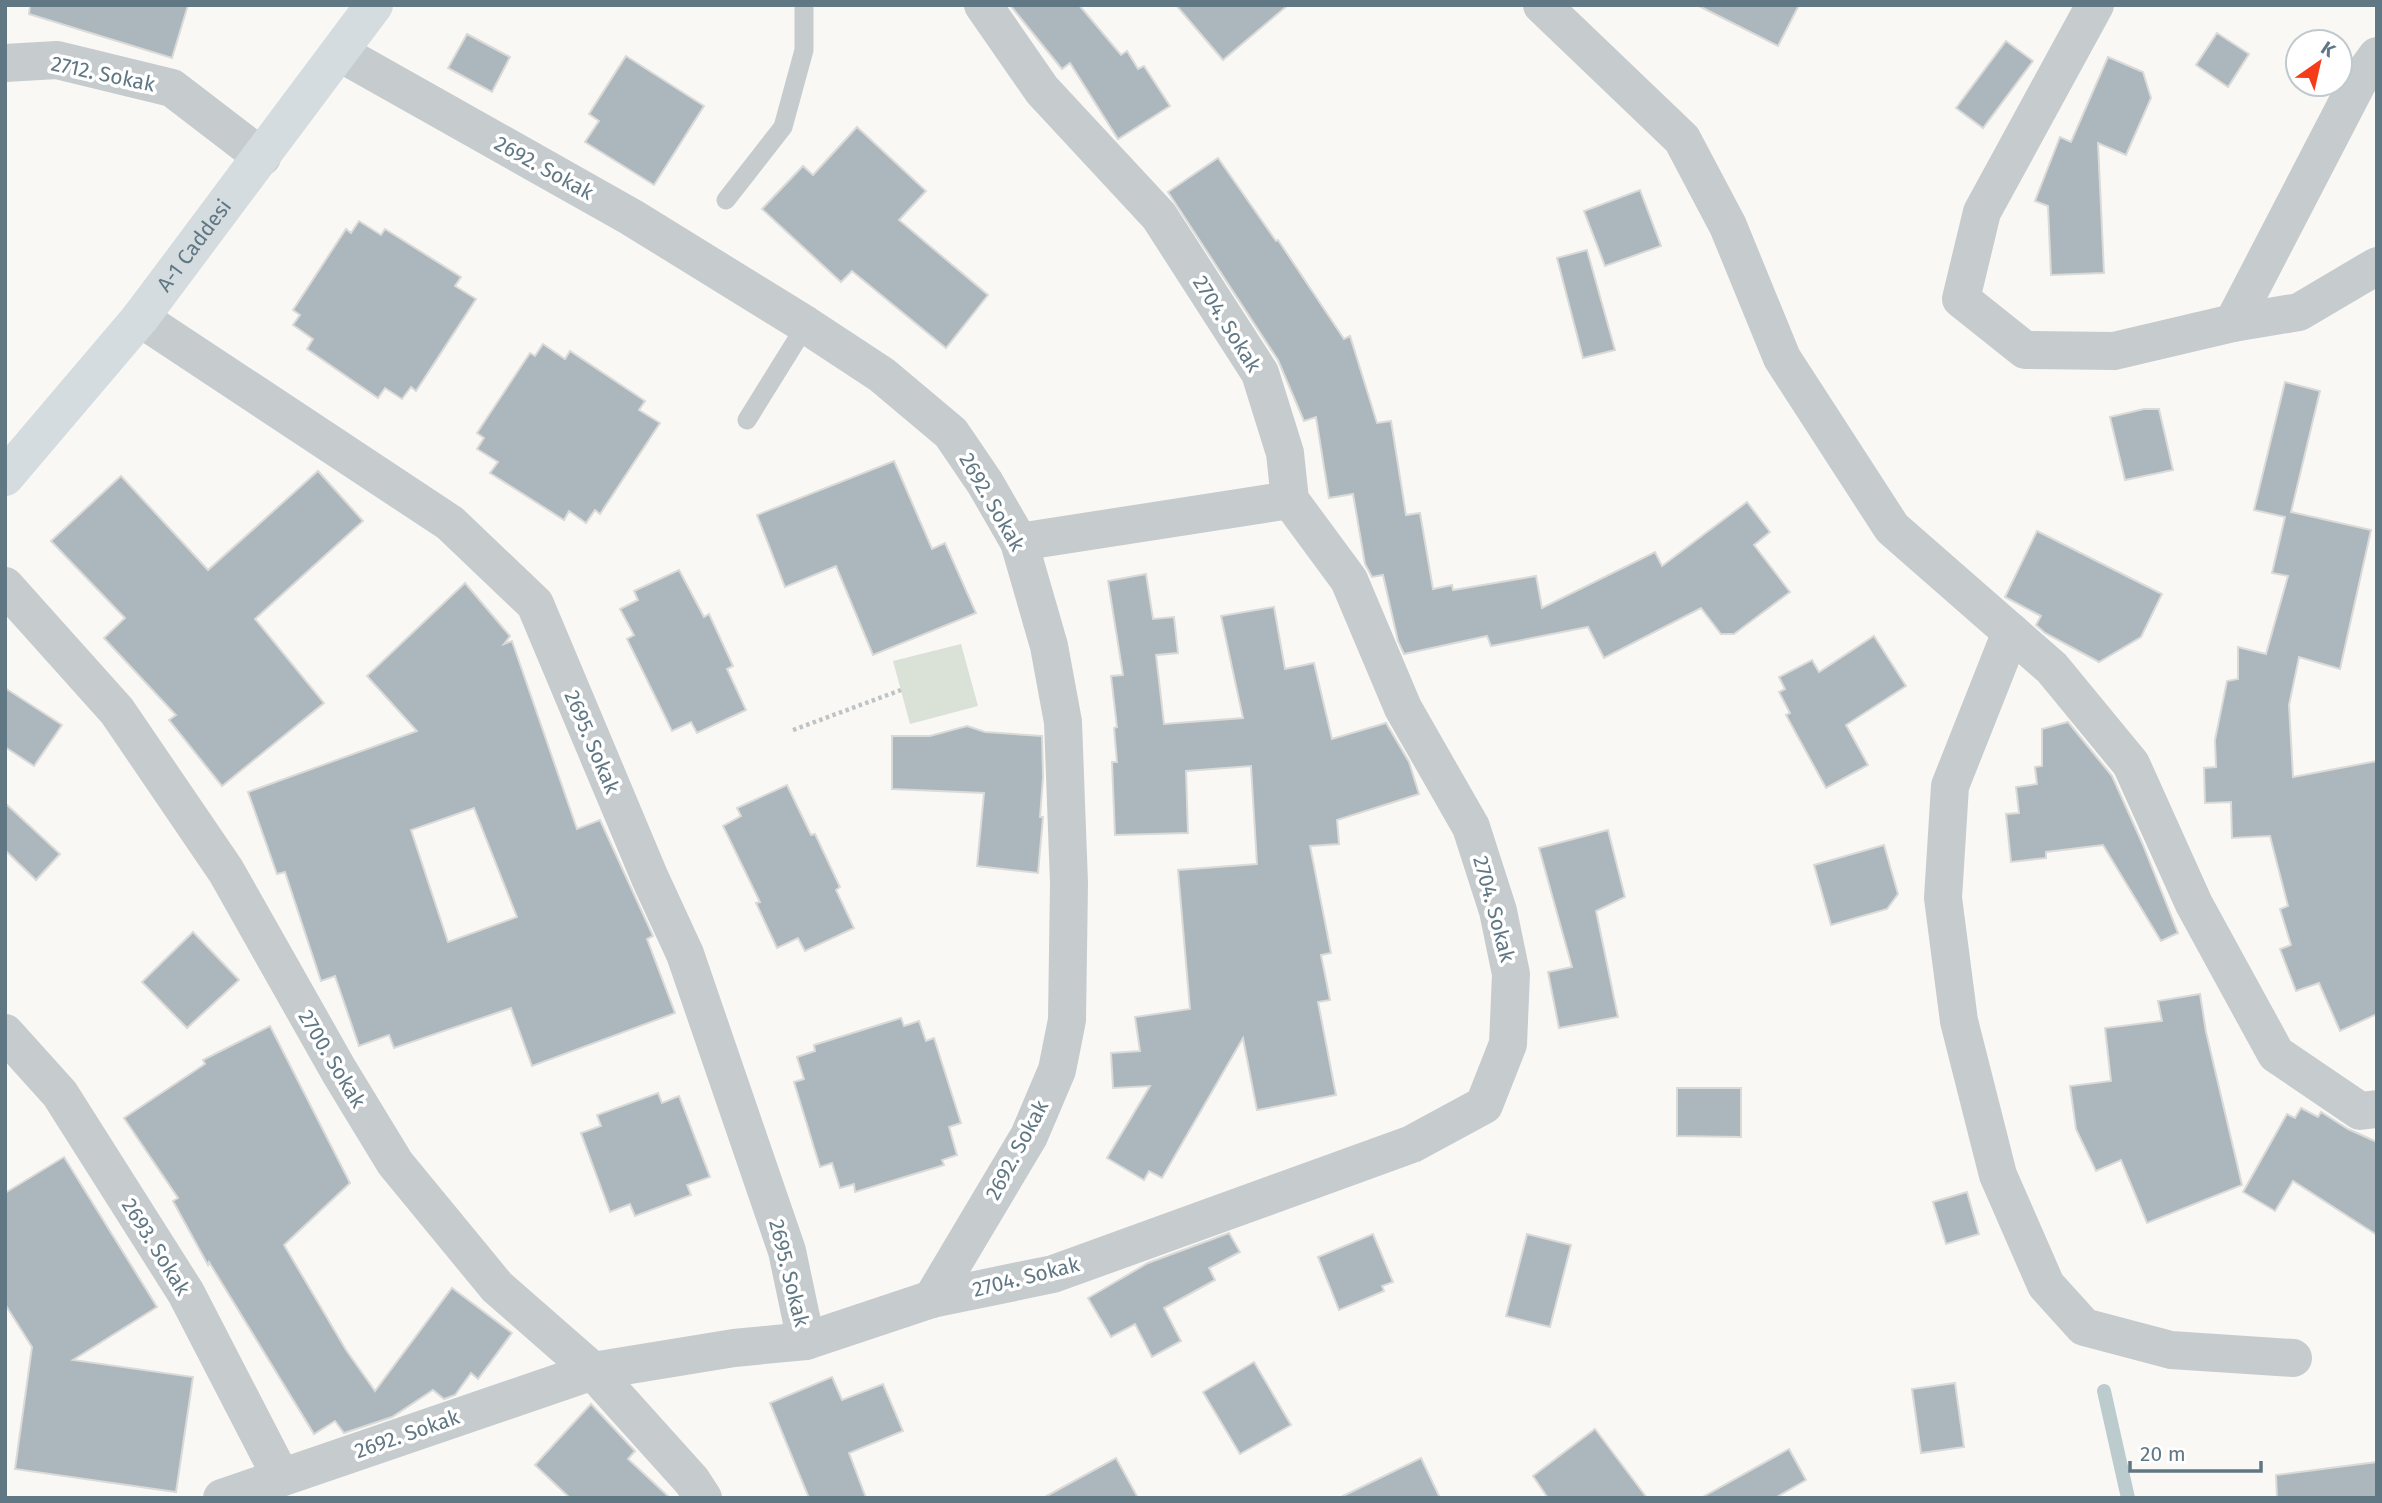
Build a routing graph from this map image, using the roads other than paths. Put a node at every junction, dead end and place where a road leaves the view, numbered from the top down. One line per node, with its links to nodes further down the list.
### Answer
1 (374, 5): 6 (main road, A-1 Caddesi)
2 (804, 5): 10 (lane)
3 (982, 5): 17 (street, 2704. Sokak)
4 (1542, 5): 20 (street)
5 (2095, 5): 13 (street)
6 (340, 54): 9 (main road, A-1 Caddesi); 14 (street, 2692. Sokak)
7 (2377, 56): 13 (street)
8 (5, 63): 9 (street, 2712. Sokak)
9 (262, 157): 12 (main road, A-1 Caddesi)
10 (726, 200)
11 (2377, 266): 13 (street)
12 (140, 318): 16 (main road, A-1 Caddesi); 24 (street, 2695. Sokak)
13 (2232, 323)
14 (806, 325): 15 (lane); 18 (street, 2692. Sokak)
15 (747, 420)
16 (5, 477)
17 (1290, 500): 18 (street); 23 (street, 2704. Sokak)
18 (1019, 542): 23 (street, 2692. Sokak)
19 (5, 586): 26 (street, 2700. Sokak)
20 (2011, 632): 22 (street); 25 (street)
21 (5, 1032): 27 (street, 2693. Sokak)
22 (2377, 1109)
23 (932, 1299): 24 (street, 2704. Sokak)
24 (806, 1341): 26 (street, 2704. Sokak)
25 (2293, 1358)
26 (593, 1371): 27 (street, 2692. Sokak); 29 (street, 2700. Sokak)
27 (281, 1477): 28 (street, 2692. Sokak)
28 (222, 1498)
29 (703, 1498)

